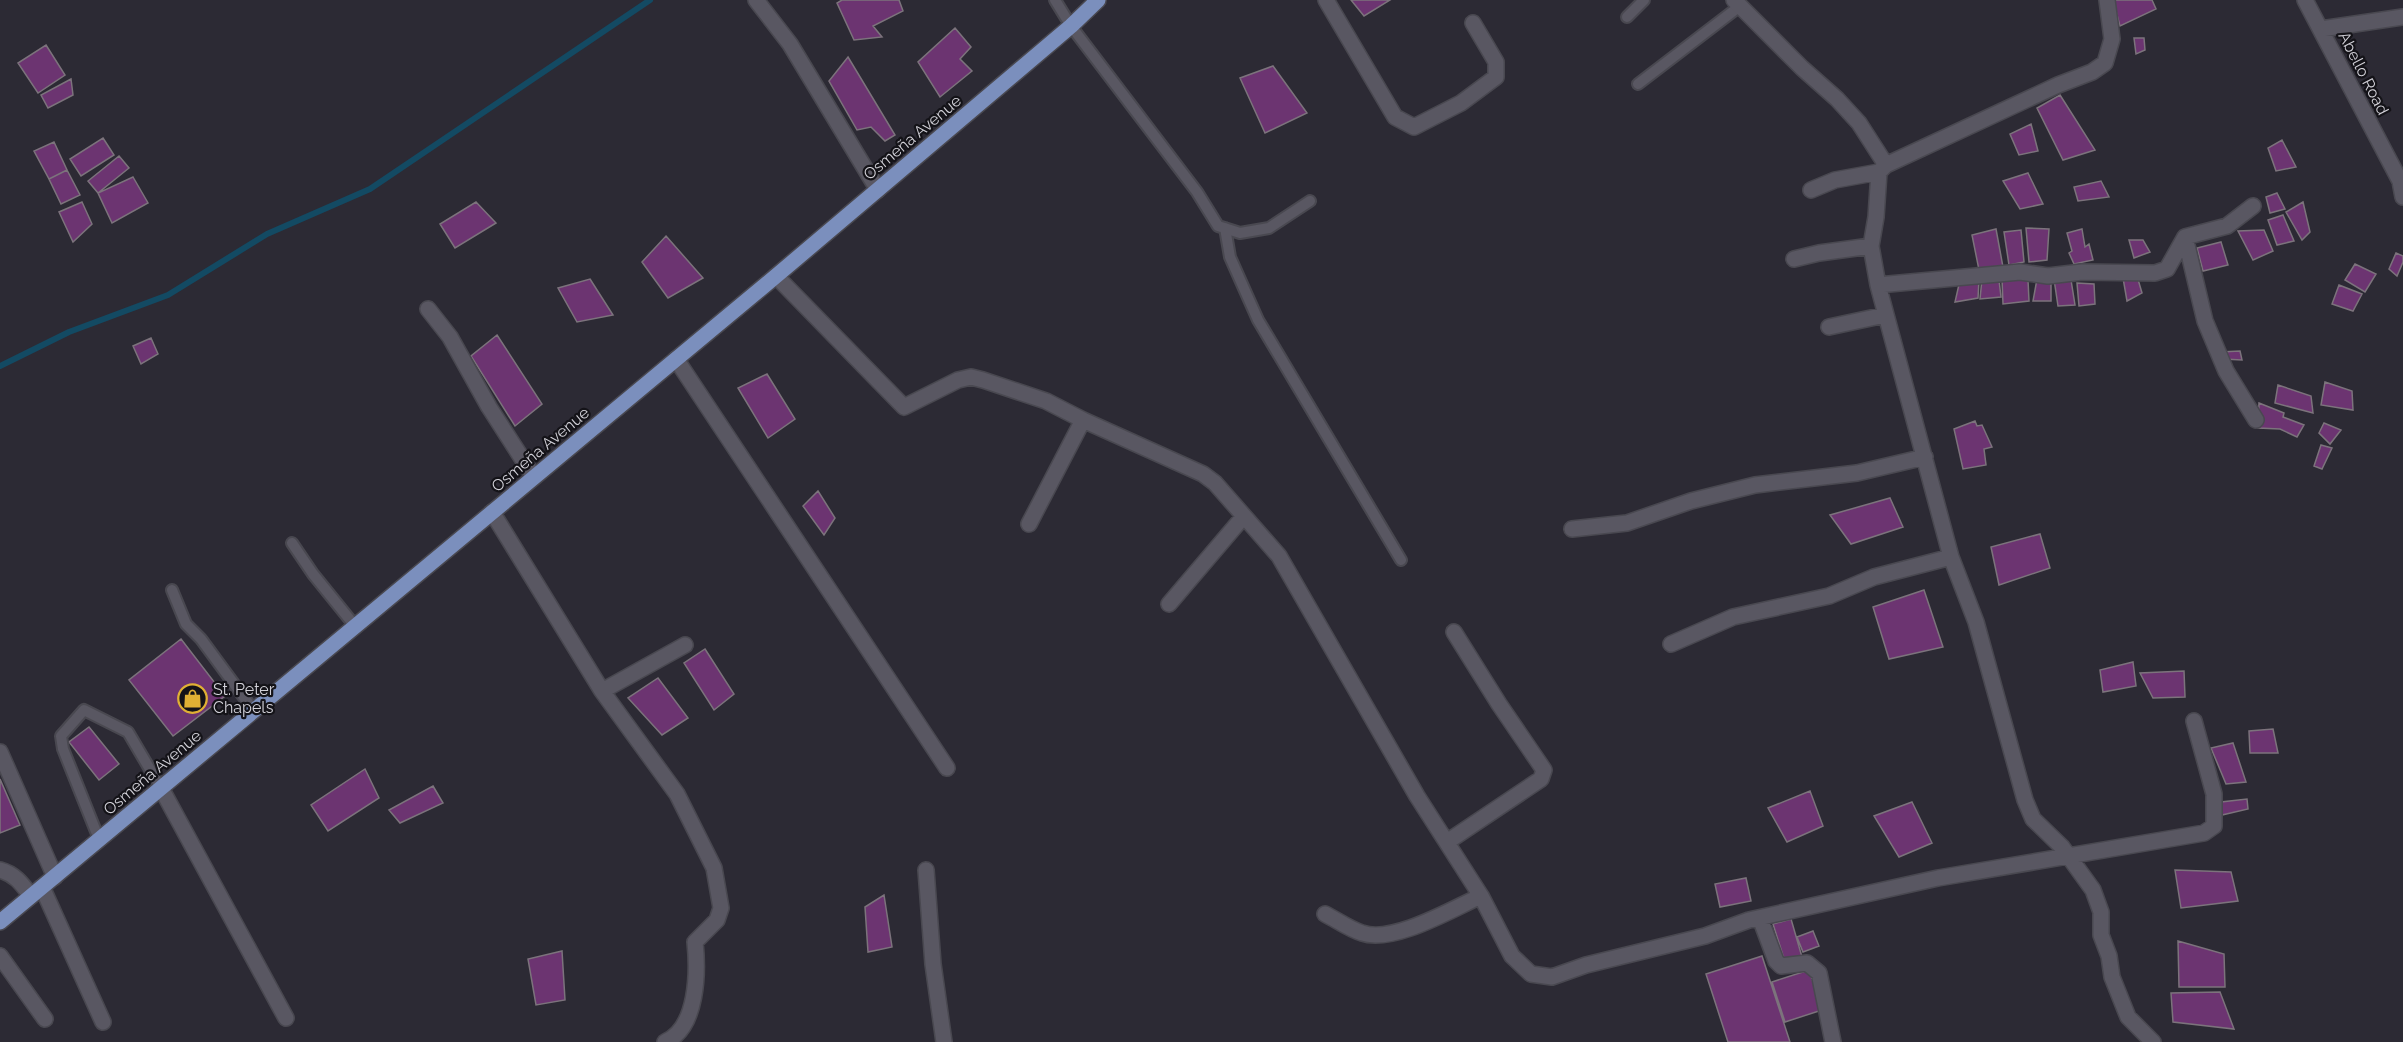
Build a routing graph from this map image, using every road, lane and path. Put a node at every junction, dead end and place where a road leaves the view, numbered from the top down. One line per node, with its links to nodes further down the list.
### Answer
1 (756, 0): 17 (street)
2 (1055, 0): 12 (lane)
3 (1098, 0): 12 (main road, Osmeña Avenue)
4 (1326, 0): 11 (street)
5 (1644, 0): 9 (lane)
6 (2107, 0): 15 (street)
7 (2306, 0): 13 (street, Abello Road)
8 (1737, 3): 14 (lane); 15 (street)
9 (1627, 17)
10 (2403, 17): 13 (street)
11 (1473, 23)
12 (1071, 26): 17 (main road, Osmeña Avenue); 22 (lane)
13 (2321, 29): 16 (street, Abello Road)
14 (1638, 84)
15 (1882, 168): 18 (street); 24 (street)
16 (2401, 178): 19 (street, Abello Road)
17 (878, 190): 26 (main road, Osmeña Avenue)
18 (1811, 190)
19 (2403, 196)
20 (1310, 201): 22 (lane)
21 (2253, 206): 23 (street)
22 (1225, 228): 42 (lane)
23 (2185, 237): 27 (street); 33 (street)
24 (1871, 246): 25 (street); 27 (street)
25 (1794, 259)
26 (776, 276): 31 (main road, Osmeña Avenue); 32 (street)
27 (1878, 285): 29 (street)
28 (428, 309): 35 (street)
29 (1885, 315): 30 (street); 34 (street)
30 (1829, 327)
31 (676, 359): 35 (main road, Osmeña Avenue); 53 (street)
32 (1083, 420): 37 (street); 38 (street)
33 (2256, 420)
34 (1925, 457): 39 (street); 41 (street)
35 (534, 477): 36 (main road, Osmeña Avenue)
36 (492, 512): 45 (main road, Osmeña Avenue); 49 (street)
37 (1244, 516): 44 (street); 56 (street)
38 (1029, 524)
39 (1572, 529)
40 (292, 543): 45 (lane)
41 (1951, 557): 47 (street); 57 (street)
42 (1401, 560)
43 (172, 590): 50 (lane)
44 (1168, 604)
45 (356, 626): 50 (main road, Osmeña Avenue)
46 (1454, 633): 56 (street)
47 (1671, 644)
48 (685, 645): 49 (street)
49 (602, 691): 70 (street)
50 (254, 711): 54 (main road, Osmeña Avenue)
51 (2194, 721): 57 (street)
52 (0, 752): 60 (street)
53 (946, 768)
54 (161, 788): 55 (main road, Osmeña Avenue); 55 (lane); 67 (street)
55 (99, 839): 60 (main road, Osmeña Avenue)
56 (1447, 842): 62 (street)
57 (2070, 857): 64 (street); 73 (street)
58 (0, 870): 61 (street)
59 (926, 870): 71 (street)
60 (55, 876): 61 (main road, Osmeña Avenue)
61 (37, 891): 65 (main road, Osmeña Avenue); 69 (street)
62 (1481, 896): 63 (street); 64 (street)
63 (1324, 914)
64 (1760, 918): 72 (street)
65 (0, 922)
66 (0, 956): 68 (street)
67 (286, 1018)
68 (45, 1019)
69 (103, 1022)
70 (665, 1042)
71 (944, 1042)
72 (1833, 1042)
73 (2153, 1042)

